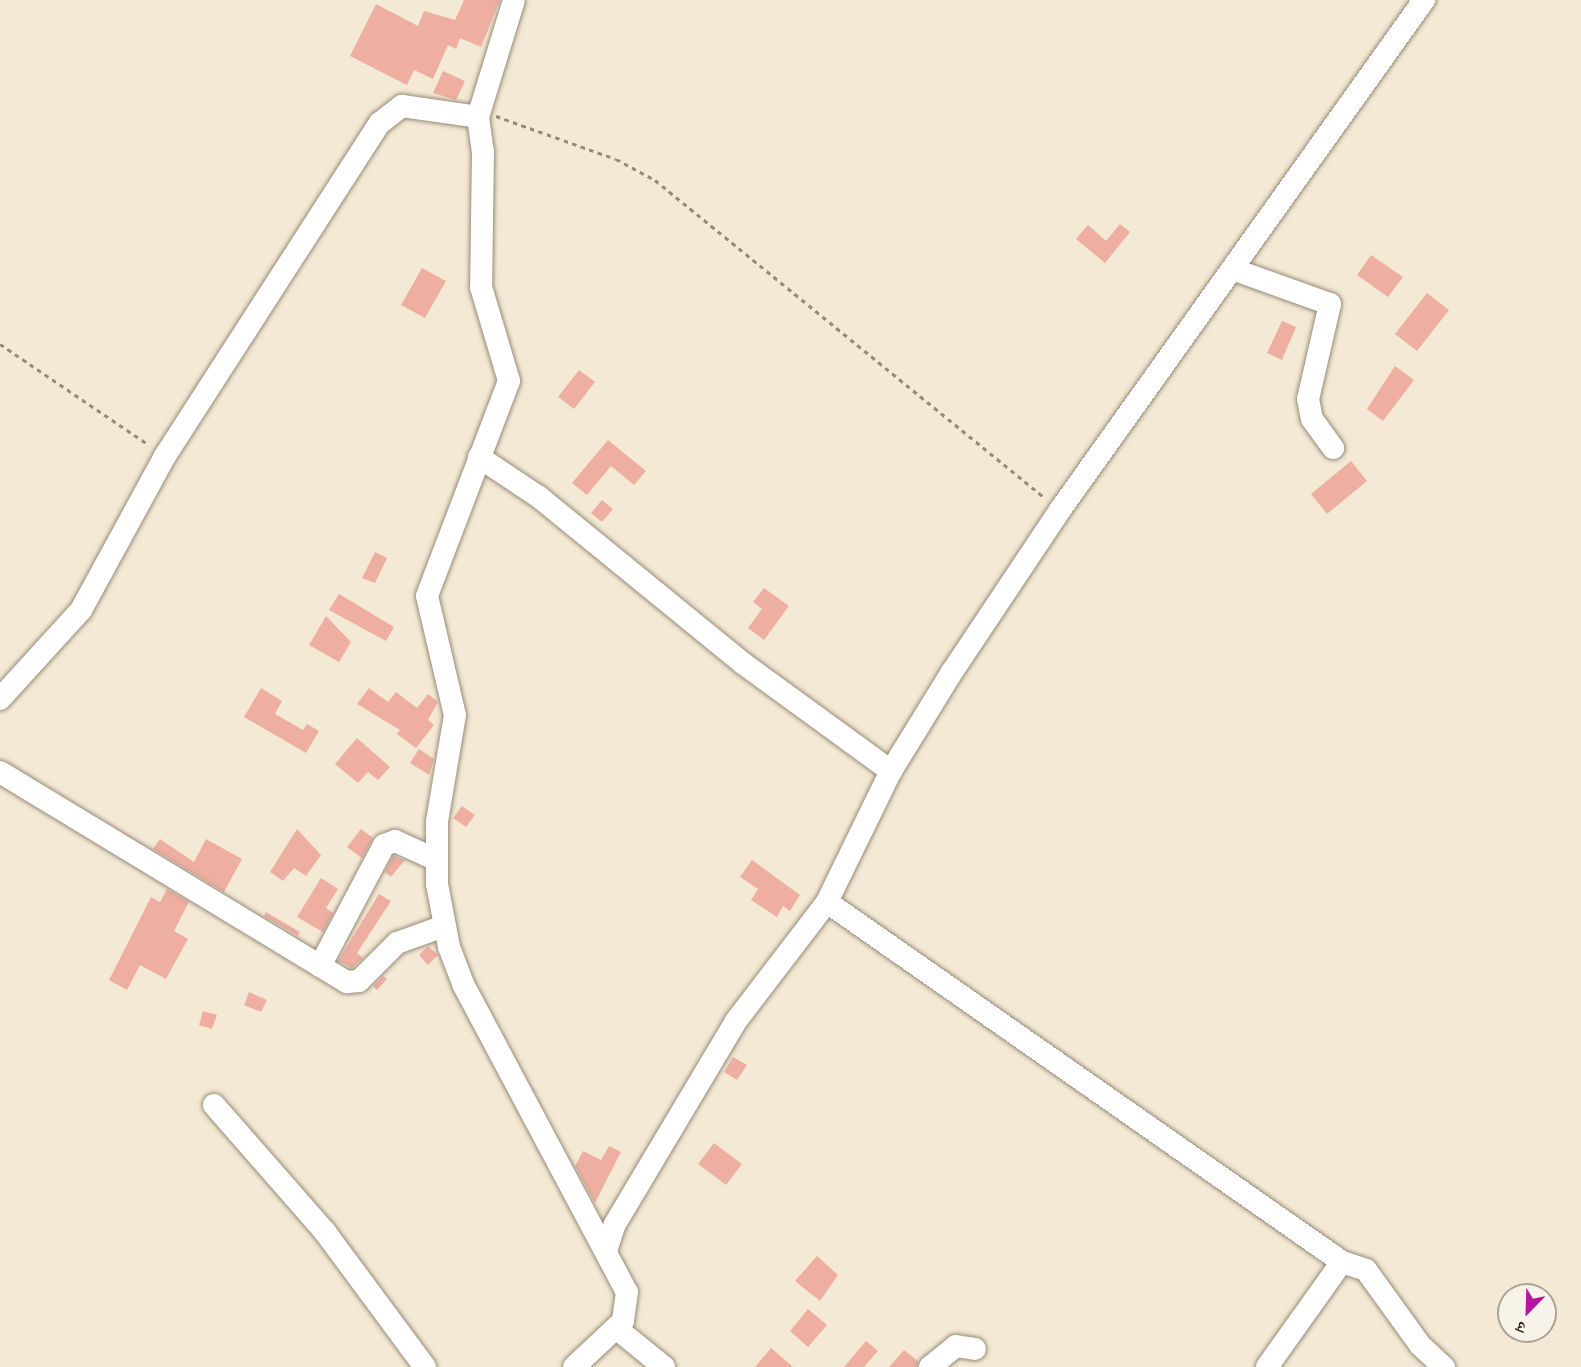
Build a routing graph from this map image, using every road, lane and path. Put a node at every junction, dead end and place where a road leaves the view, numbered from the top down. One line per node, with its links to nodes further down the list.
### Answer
1 (514, 0): 3 (street)
2 (1424, 0): 4 (street)
3 (480, 114): 7 (street); 8 (street); 9 (path)
4 (1239, 264): 6 (street); 9 (street)
5 (0, 344): 7 (path)
6 (1333, 448)
7 (165, 456): 10 (street)
8 (479, 458): 11 (street); 13 (street)
9 (1060, 510): 11 (street)
10 (0, 699)
11 (891, 771): 14 (street)
12 (0, 772): 16 (street)
13 (437, 860): 15 (street); 16 (street)
14 (827, 902): 18 (street); 19 (street)
15 (444, 926): 16 (street); 18 (street)
16 (320, 966)
17 (214, 1105): 22 (street)
18 (606, 1251): 20 (street)
19 (1342, 1262): 26 (street); 27 (street)
20 (616, 1328): 23 (street); 24 (street)
21 (975, 1349): 25 (street)
22 (425, 1367)
23 (573, 1367)
24 (664, 1367)
25 (930, 1367)
26 (1268, 1367)
27 (1444, 1367)

